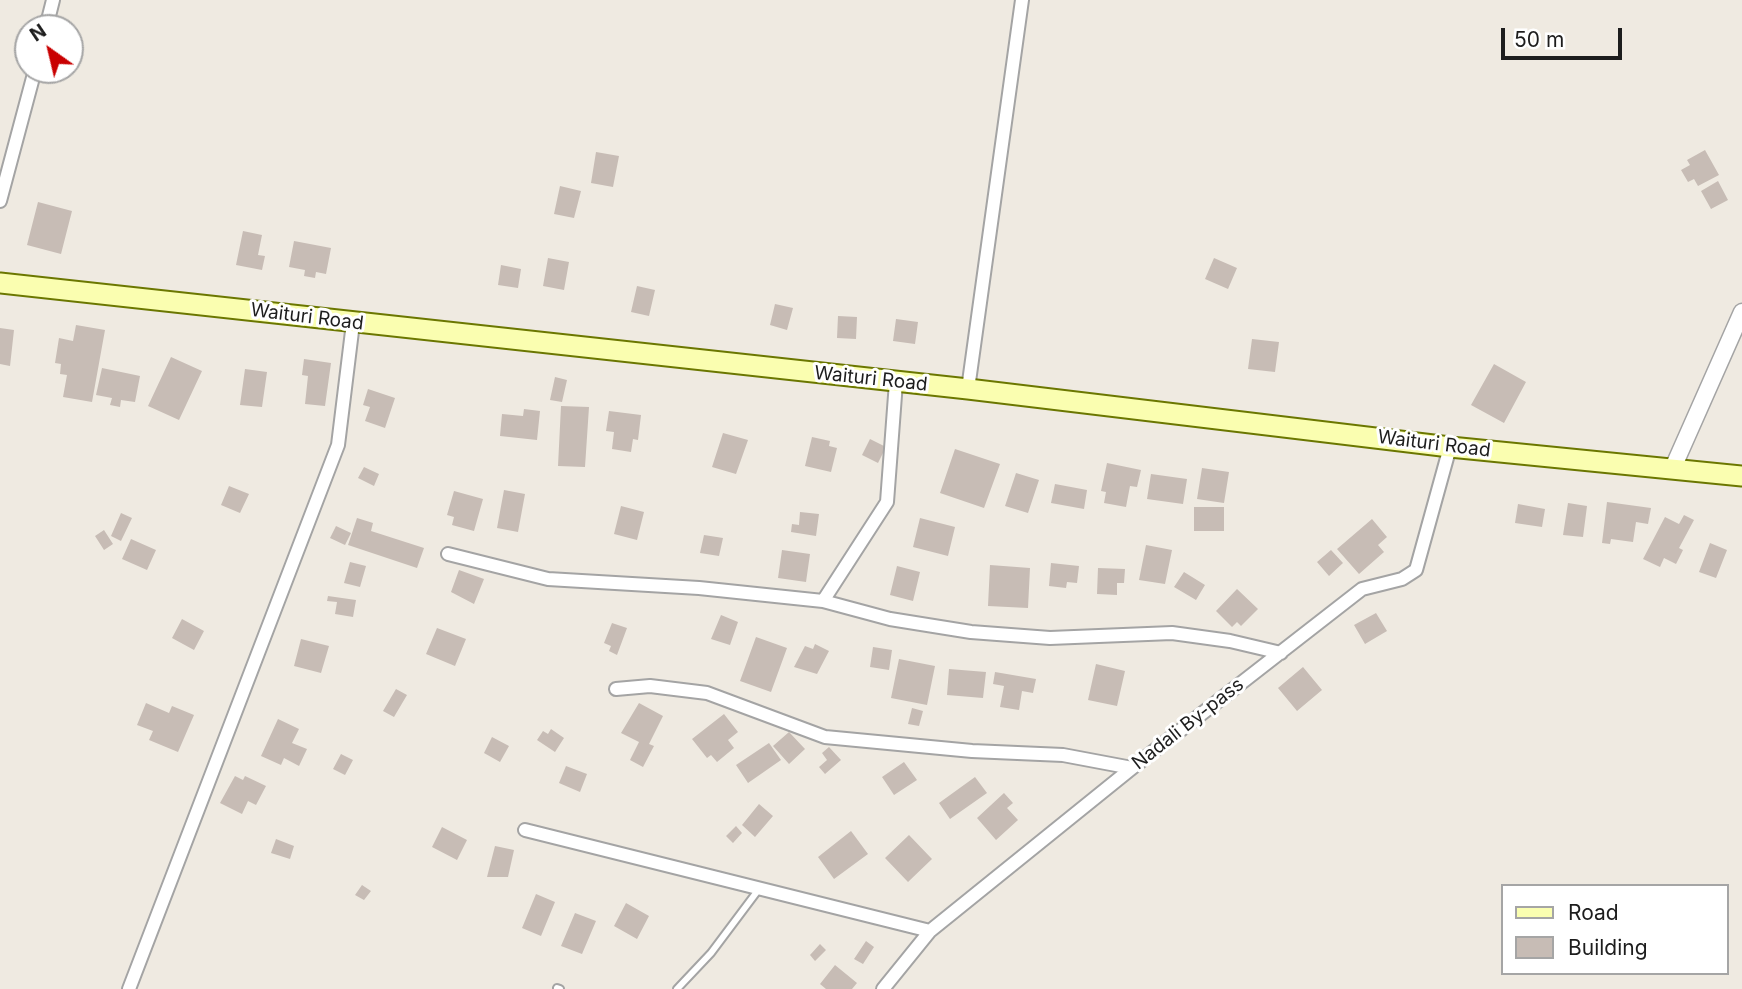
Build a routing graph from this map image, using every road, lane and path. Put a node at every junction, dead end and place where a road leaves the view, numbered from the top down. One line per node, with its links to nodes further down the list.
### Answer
1 (1022, 0): 8 (street)
2 (31, 84): 3 (street)
3 (0, 201)
4 (0, 284): 6 (main road, Waituri Road)
5 (1742, 312): 10 (street)
6 (353, 323): 7 (main road, Waituri Road); 20 (street)
7 (896, 382): 8 (main road, Waituri Road); 13 (street)
8 (968, 389): 9 (main road, Waituri Road)
9 (1450, 447): 10 (main road, Waituri Road); 14 (street, Nadali By-pass)
10 (1672, 470): 11 (main road, Waituri Road)
11 (1742, 476)
12 (448, 554): 13 (street)
13 (824, 601): 14 (street)
14 (1281, 653): 16 (street, Nadali By-pass)
15 (616, 689): 16 (street)
16 (1132, 768): 19 (street, Nadali By-pass)
17 (524, 830): 18 (street)
18 (759, 889): 19 (street); 21 (lane)
19 (930, 932): 22 (street, Nadali By-pass)
20 (129, 989)
21 (677, 989)
22 (883, 989)

